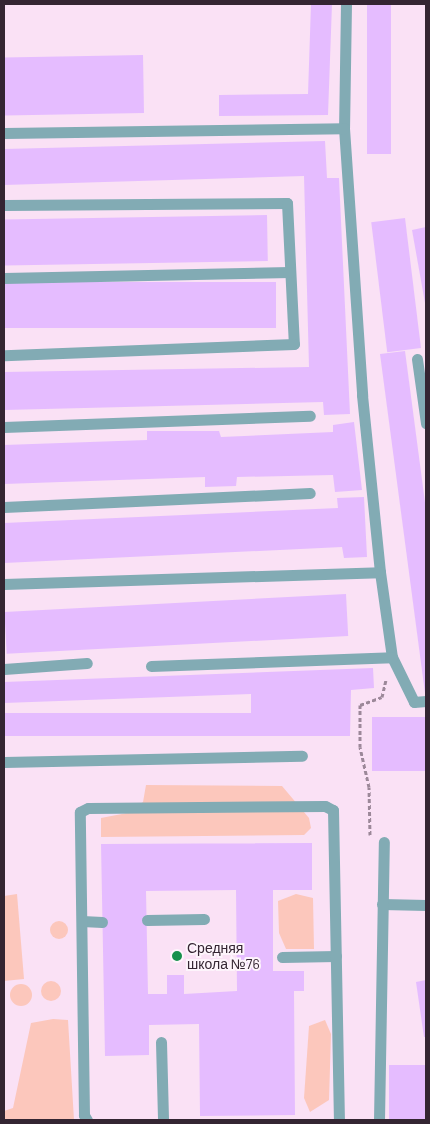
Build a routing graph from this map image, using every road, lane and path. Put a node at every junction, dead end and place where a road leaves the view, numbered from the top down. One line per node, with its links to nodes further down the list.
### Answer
1 (346, 4): 2 (lane)
2 (344, 128): 3 (lane); 14 (lane)
3 (4, 133)
4 (4, 204): 5 (lane)
5 (290, 272): 6 (lane); 7 (lane)
6 (4, 278)
7 (4, 355)
8 (416, 359): 10 (lane)
9 (310, 416): 11 (lane)
10 (426, 423)
11 (4, 427)
12 (310, 493): 13 (lane)
13 (4, 507)
14 (380, 572): 15 (lane); 16 (lane)
15 (4, 584)
16 (392, 657): 18 (lane); 20 (lane)
17 (87, 663): 19 (lane)
18 (151, 666)
19 (4, 669)
20 (426, 701)
21 (302, 756): 22 (lane)
22 (4, 762)
23 (384, 842): 24 (lane)
24 (382, 904): 25 (lane); 36 (lane)
25 (426, 905)
26 (204, 919): 27 (lane)
27 (147, 920)
28 (82, 921): 29 (lane); 30 (lane); 33 (lane)
29 (102, 922)
30 (336, 956): 31 (lane); 35 (lane)
31 (282, 957)
32 (161, 1042): 34 (lane)
33 (87, 1120)
34 (163, 1120)
35 (339, 1120)
36 (379, 1120)

